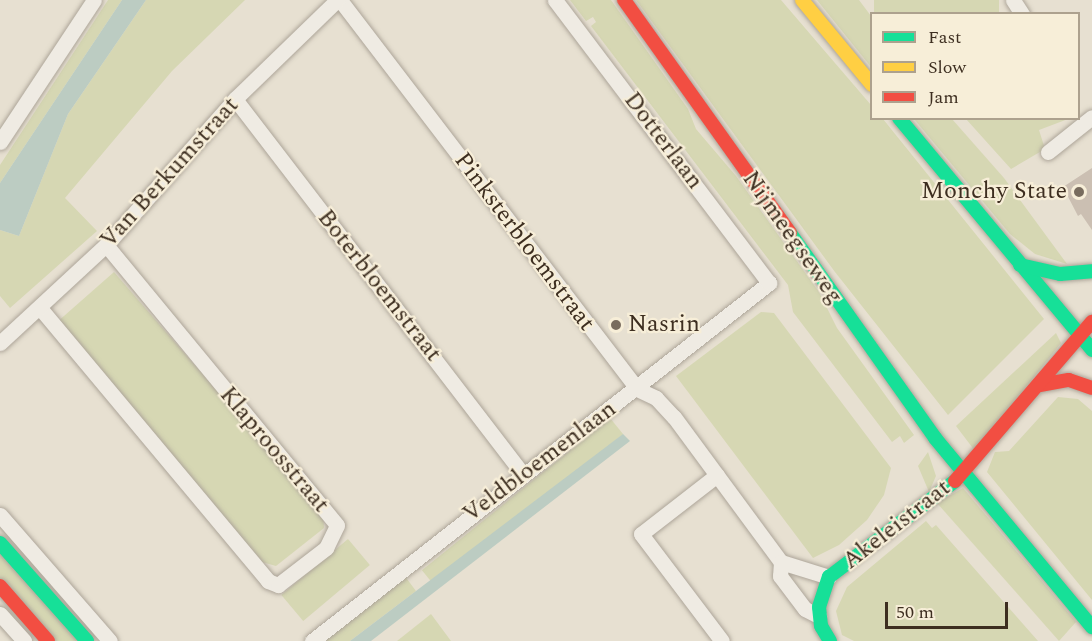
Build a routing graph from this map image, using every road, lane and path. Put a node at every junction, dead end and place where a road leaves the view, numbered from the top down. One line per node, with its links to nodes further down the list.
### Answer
1 (94, 0): 10 (street)
2 (338, 0): 7 (street, Van Berkumstraat); 23 (street, Pinksterbloemstraat)
3 (555, 0): 15 (street, Dotterlaan)
4 (624, 0): 24 (main road, Nijmeegseweg)
5 (802, 0): 6 (main road)
6 (870, 83)
7 (236, 99): 12 (street, Van Berkumstraat); 25 (street, Boterbloemstraat)
8 (1089, 119): 11 (street)
9 (901, 120): 13 (main road)
10 (0, 142)
11 (1048, 152)
12 (106, 245): 16 (street, Van Berkumstraat); 16 (street, Klaproosstraat)
13 (1020, 265): 14 (main road); 18 (main road)
14 (1092, 271)
15 (769, 284): 23 (street, Veldbloemenlaan)
16 (40, 308): 19 (street, Van Berkumstraat)
17 (1092, 322): 18 (main road, Akeleistraat)
18 (1081, 336): 20 (main road); 21 (main road, Akeleistraat)
19 (0, 343)
20 (1092, 350)
21 (1040, 385): 22 (main road); 24 (main road, Akeleistraat)
22 (1092, 388)
23 (637, 389): 25 (street, Veldbloemenlaan); 26 (street, Pinksterbloemstraat)
24 (965, 473): 30 (main road, Akeleistraat); 34 (main road, Nijmeegseweg)
25 (523, 474): 40 (street, Veldbloemenlaan)
26 (717, 475): 29 (street, Pinksterbloemstraat); 41 (street)
27 (0, 515): 39 (street)
28 (0, 543): 38 (main road)
29 (781, 562): 30 (street, Akeleistraat); 33 (street, Pinksterbloemstraat)
30 (830, 577): 33 (main road, Akeleistraat)
31 (0, 586): 37 (main road)
32 (0, 614): 36 (street)
33 (819, 616): 35 (main road, Akeleistraat)
34 (1092, 627)
35 (826, 636)
36 (24, 641)
37 (48, 641)
38 (87, 641)
39 (110, 641)
40 (312, 641)
41 (722, 641)

